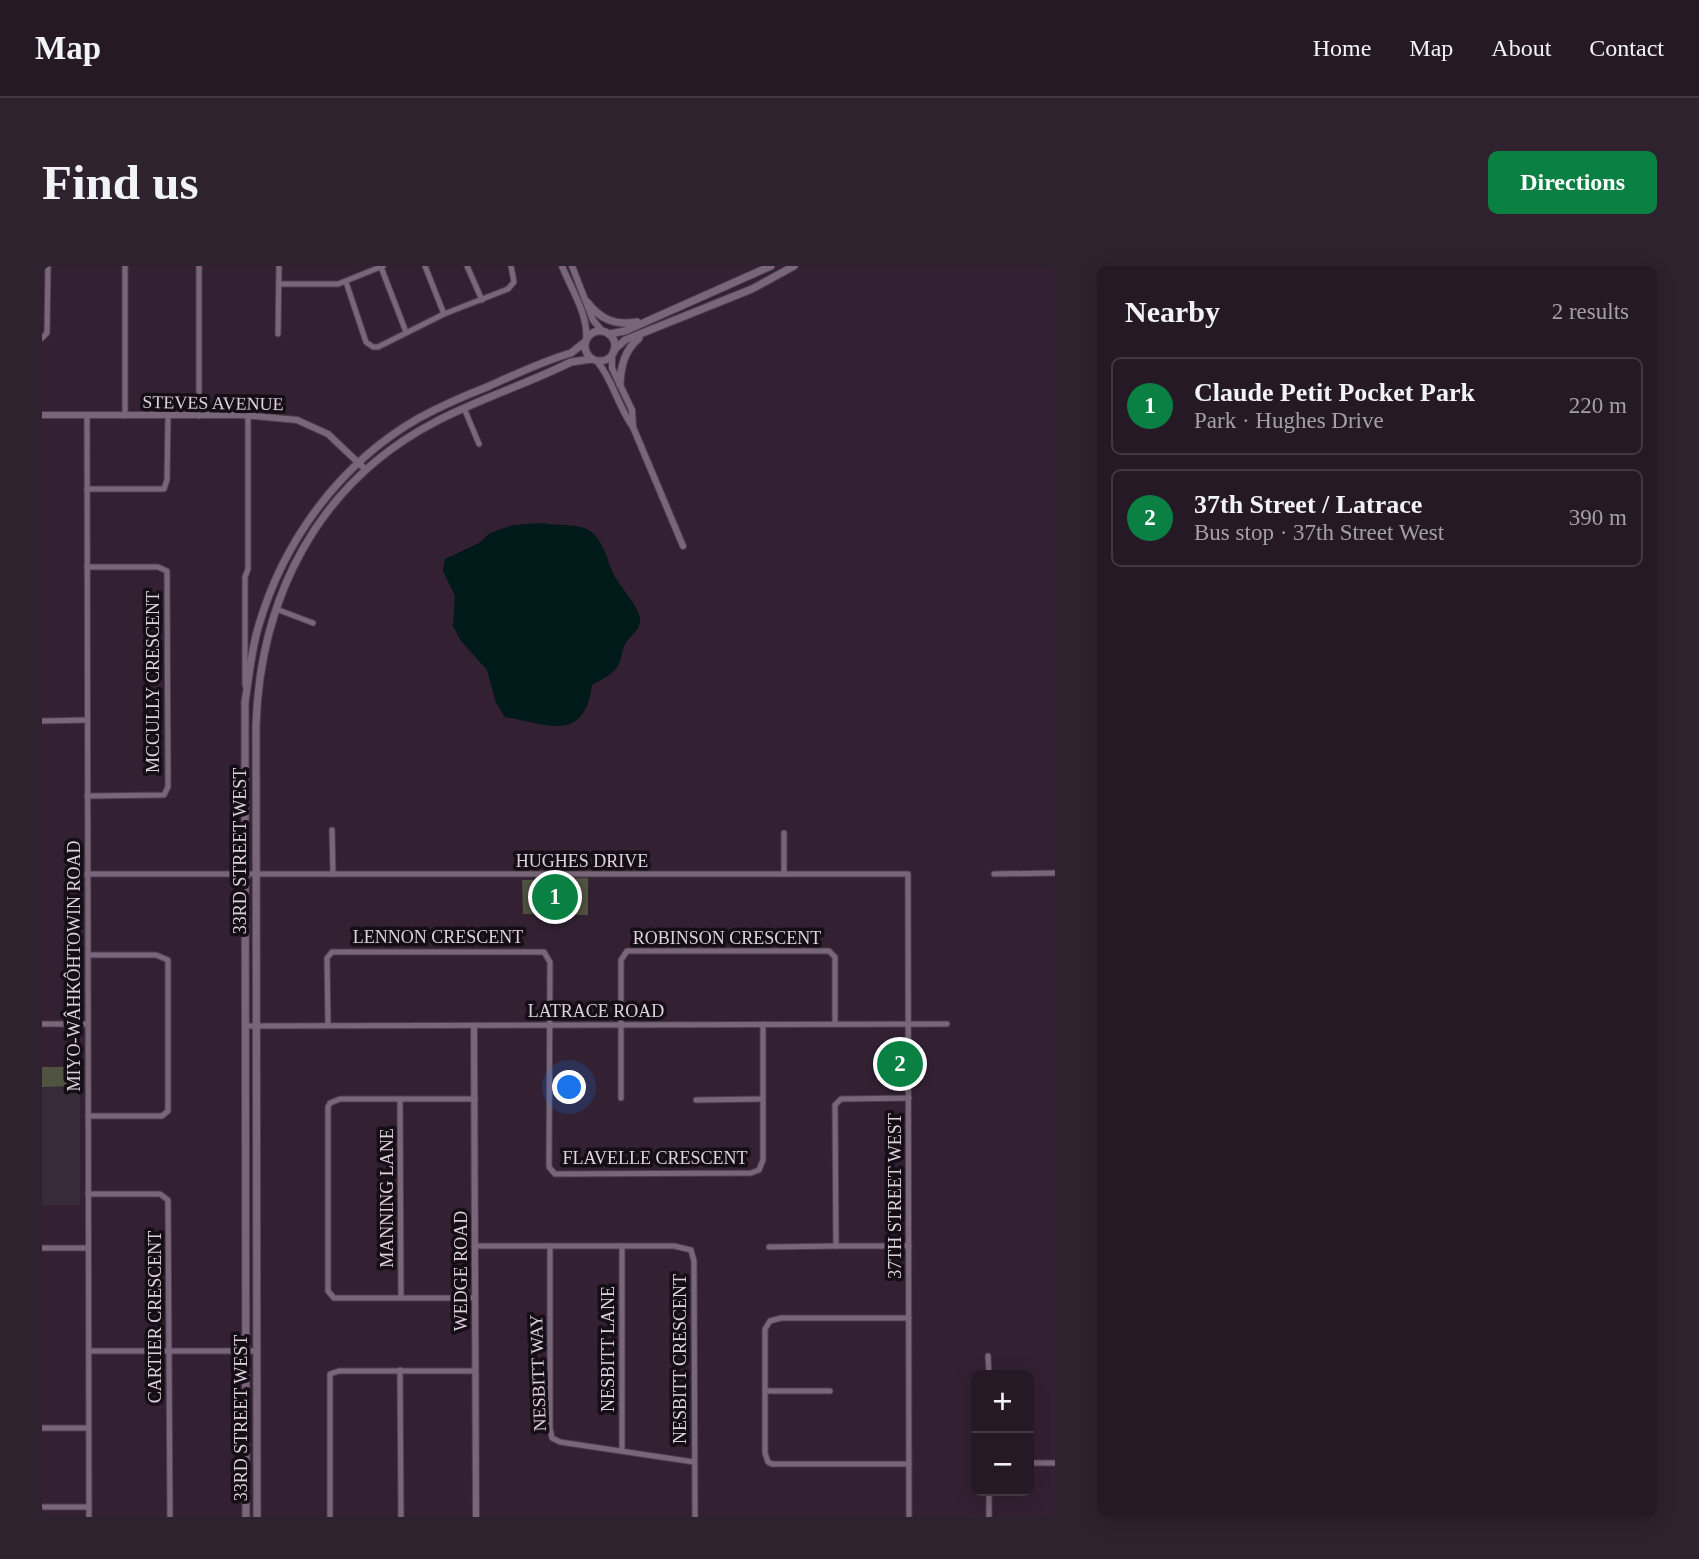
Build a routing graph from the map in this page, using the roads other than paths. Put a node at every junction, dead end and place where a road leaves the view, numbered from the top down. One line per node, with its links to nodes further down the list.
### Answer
1 (48, 266): 23 (street)
2 (125, 266): 31 (street)
3 (199, 266): 33 (street)
4 (279, 266): 14 (street)
5 (382, 266): 13 (street); 19 (street)
6 (425, 266): 17 (street)
7 (467, 266): 15 (street)
8 (511, 266): 15 (street)
9 (562, 266): 24 (street)
10 (572, 266): 16 (street)
11 (772, 266): 18 (main road, 33RD STREET WEST)
12 (794, 266): 22 (main road, 33RD STREET WEST)
13 (346, 282): 14 (street); 19 (street)
14 (279, 284): 21 (street)
15 (482, 300): 17 (street)
16 (587, 302): 18 (main road); 20 (street)
17 (444, 314): 19 (street)
18 (648, 320): 20 (main road, 33RD STREET WEST)
19 (405, 332)
20 (605, 333): 24 (main road, 33RD STREET WEST); 25 (main road)
21 (278, 334)
22 (643, 335): 25 (main road, 33RD STREET WEST); 27 (main road)
23 (42, 338)
24 (585, 342): 26 (main road); 37 (main road, 33RD STREET WEST)
25 (613, 353): 26 (main road, 33RD STREET WEST); 27 (street)
26 (594, 360): 28 (main road, 33RD STREET WEST); 35 (street)
27 (620, 384): 35 (street)
28 (464, 408): 36 (street); 38 (main road, 33RD STREET WEST)
29 (42, 415): 30 (street, STEVES AVENUE)
30 (87, 416): 31 (street, STEVES AVENUE); 39 (street, MIYO-WÂHKÔHTOWIN ROAD)
31 (125, 416): 32 (street, STEVES AVENUE)
32 (168, 416): 33 (street, STEVES AVENUE); 39 (street)
33 (200, 416): 34 (street, STEVES AVENUE)
34 (248, 416): 37 (street, STEVES AVENUE); 44 (street, 33RD STREET WEST)
35 (633, 427): 40 (street)
36 (480, 444)
37 (359, 463): 38 (street, STEVES AVENUE); 44 (main road, 33RD STREET WEST)
38 (366, 470): 42 (main road, 33RD STREET WEST)
39 (87, 489): 41 (street, MIYO-WÂHKÔHTOWIN ROAD)
40 (683, 546)
41 (87, 567): 45 (street, MIYO-WÂHKÔHTOWIN ROAD); 47 (street, MCCULLY CRESCENT)
42 (276, 609): 43 (street); 54 (main road, 33RD STREET WEST)
43 (313, 623)
44 (245, 702): 53 (main road, 33RD STREET WEST)
45 (87, 720): 46 (street); 47 (street, MIYO-WÂHKÔHTOWIN ROAD)
46 (42, 721)
47 (87, 796): 52 (street, MIYO-WÂHKÔHTOWIN ROAD)
48 (332, 830): 55 (street)
49 (784, 833): 56 (street)
50 (994, 873): 51 (street)
51 (1055, 873)
52 (87, 874): 53 (street, HUGHES DRIVE); 58 (street, MIYO-WÂHKÔHTOWIN ROAD)
53 (247, 874): 54 (street, HUGHES DRIVE); 68 (main road, 33RD STREET WEST)
54 (256, 874): 55 (street, HUGHES DRIVE); 69 (main road, 33RD STREET WEST)
55 (333, 874): 56 (street, HUGHES DRIVE)
56 (784, 874): 57 (street, HUGHES DRIVE)
57 (908, 874): 63 (street, 37TH STREET WEST)
58 (88, 955): 61 (street, MIYO-WÂHKÔHTOWIN ROAD); 77 (street)
59 (835, 1023): 62 (street, LATRACE ROAD); 63 (street, LATRACE ROAD); 67 (street, ROBINSON CRESCENT)
60 (42, 1024): 61 (street)
61 (87, 1024): 77 (street, MIYO-WÂHKÔHTOWIN ROAD)
62 (762, 1024): 67 (street, LATRACE ROAD); 75 (street, FLAVELLE CRESCENT)
63 (909, 1024): 64 (street, LATRACE ROAD); 72 (street, 37TH STREET WEST)
64 (947, 1024)
65 (328, 1025): 66 (street, LENNON CRESCENT); 69 (street, LATRACE ROAD); 70 (street, LATRACE ROAD)
66 (550, 1025): 67 (street, LATRACE ROAD); 70 (street, LATRACE ROAD); 75 (street, FLAVELLE CRESCENT)
67 (621, 1025): 71 (street, ROBINSON CRESCENT)
68 (245, 1026): 69 (street, LATRACE ROAD); 92 (main road, 33RD STREET WEST)
69 (256, 1026): 93 (main road, 33RD STREET WEST)
70 (474, 1026): 74 (street, WEDGE ROAD)
71 (621, 1098)
72 (909, 1098): 82 (street); 83 (street, 37TH STREET WEST)
73 (400, 1099): 74 (street); 87 (street, MANNING LANE); 87 (street)
74 (475, 1099): 79 (street, WEDGE ROAD)
75 (762, 1099): 76 (street)
76 (696, 1100)
77 (88, 1116): 78 (street, MIYO-WÂHKÔHTOWIN ROAD)
78 (88, 1194): 86 (street, MIYO-WÂHKÔHTOWIN ROAD); 91 (street, CARTIER CRESCENT)
79 (475, 1246): 80 (street, NESBITT CRESCENT); 88 (street, WEDGE ROAD)
80 (550, 1246): 81 (street, NESBITT CRESCENT); 102 (street, NESBITT WAY)
81 (622, 1246): 102 (street, NESBITT LANE); 103 (street, NESBITT CRESCENT)
82 (836, 1246): 83 (street); 84 (street)
83 (909, 1246): 89 (street, 37TH STREET WEST)
84 (769, 1247)
85 (42, 1248): 86 (street)
86 (88, 1248): 90 (street, MIYO-WÂHKÔHTOWIN ROAD)
87 (401, 1297): 88 (street)
88 (475, 1298): 97 (street, WEDGE ROAD)
89 (909, 1318): 98 (street); 106 (street, 37TH STREET WEST)
90 (89, 1351): 91 (street); 101 (street, MIYO-WÂHKÔHTOWIN ROAD)
91 (169, 1351): 92 (street); 111 (street, CARTIER CRESCENT)
92 (246, 1351): 93 (street); 112 (main road, 33RD STREET WEST)
93 (257, 1351): 113 (main road, 33RD STREET WEST)
94 (988, 1356): 96 (street)
95 (400, 1370): 97 (street); 114 (street); 115 (street)
96 (989, 1370)
97 (475, 1371): 116 (street, WEDGE ROAD)
98 (766, 1391): 99 (street); 106 (street)
99 (830, 1391)
100 (42, 1428): 101 (street)
101 (89, 1428): 109 (street, MIYO-WÂHKÔHTOWIN ROAD)
102 (622, 1451): 103 (street, NESBITT WAY)
103 (694, 1462): 117 (street, NESBITT CRESCENT)
104 (1034, 1463): 105 (street)
105 (1055, 1463)
106 (909, 1464): 118 (street, 37TH STREET WEST)
107 (989, 1496): 119 (street)
108 (42, 1507): 109 (street)
109 (89, 1507): 110 (street, MIYO-WÂHKÔHTOWIN ROAD)
110 (89, 1517)
111 (170, 1517)
112 (246, 1517)
113 (257, 1517)
114 (330, 1517)
115 (401, 1517)
116 (476, 1517)
117 (695, 1517)
118 (909, 1517)
119 (989, 1517)

